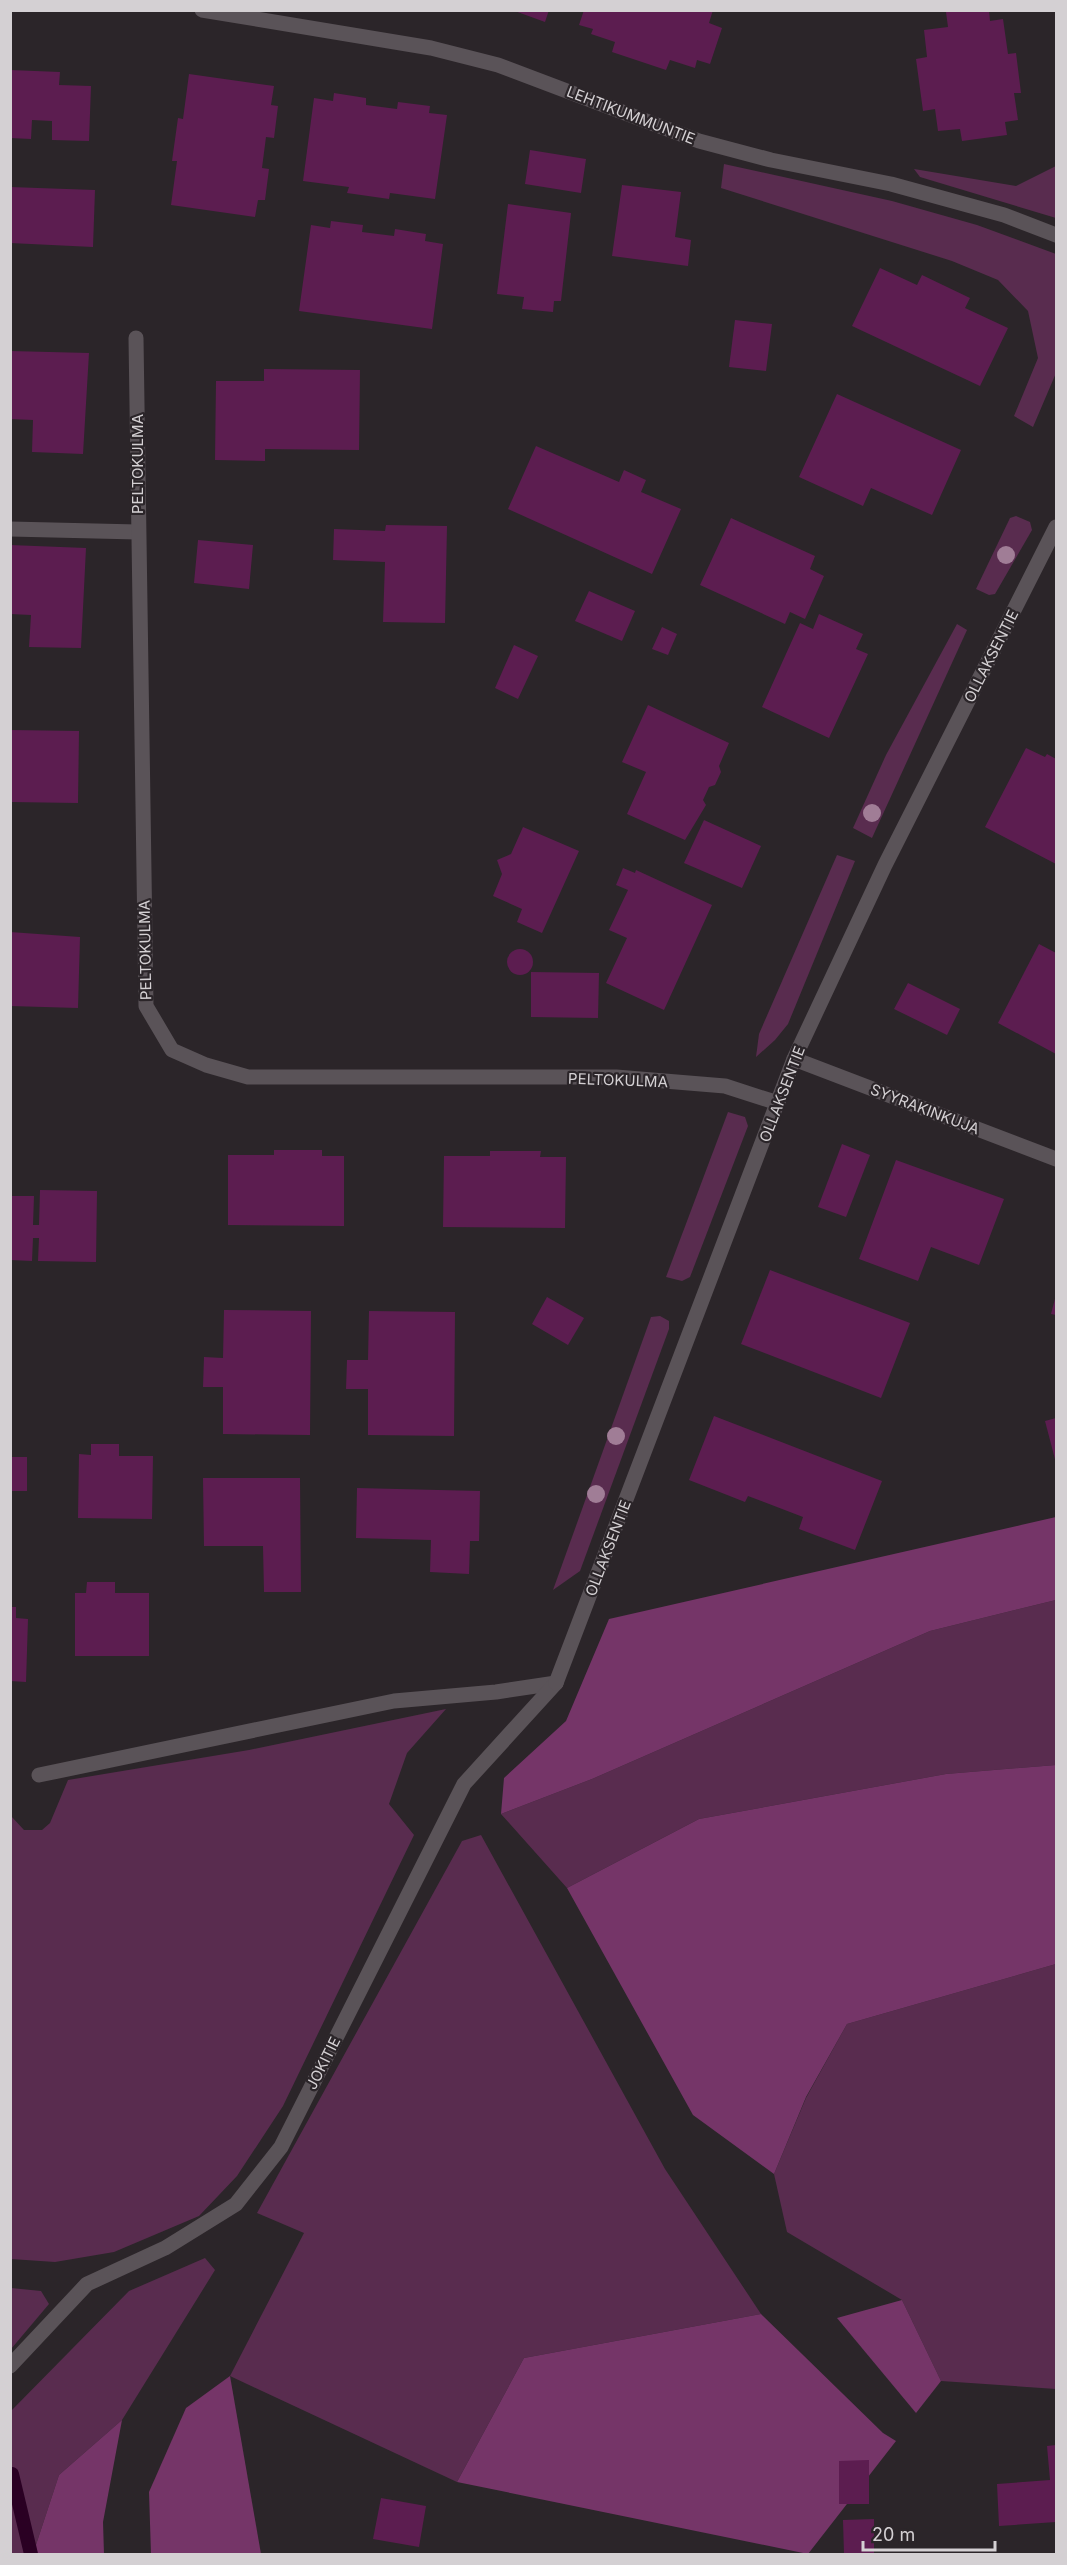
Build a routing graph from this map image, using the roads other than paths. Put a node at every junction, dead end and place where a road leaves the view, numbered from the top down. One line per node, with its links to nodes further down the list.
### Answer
1 (202, 10): 2 (street, LEHTIKUMMUNTIE)
2 (1056, 235)
3 (136, 338): 6 (street, PELTOKULMA)
4 (1056, 527): 7 (street, OLLAKSENTIE)
5 (10, 529): 6 (street)
6 (138, 532): 8 (street, PELTOKULMA)
7 (794, 1059): 8 (street, OLLAKSENTIE); 9 (street, SYYRAKINKUJA)
8 (778, 1103): 10 (street, OLLAKSENTIE)
9 (1056, 1159)
10 (556, 1683): 11 (street); 12 (street, JOKITIE)
11 (39, 1776)
12 (10, 2366)

